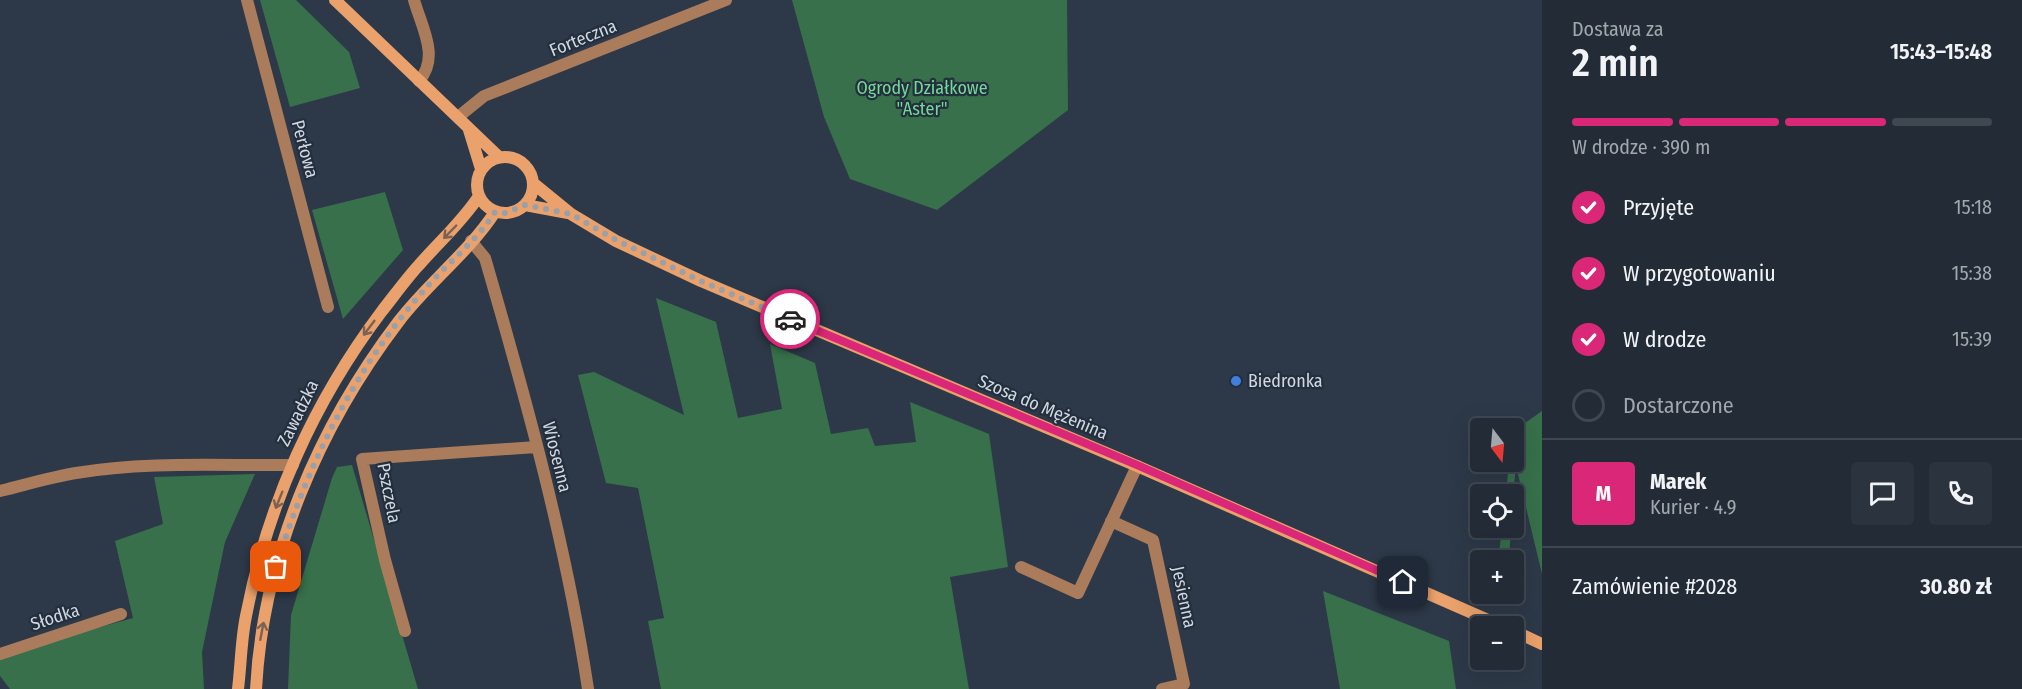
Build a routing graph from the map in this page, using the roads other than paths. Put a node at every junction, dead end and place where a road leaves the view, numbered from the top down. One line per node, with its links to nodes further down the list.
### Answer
1 (247, 0): 16 (street, Perłowa)
2 (335, 0): 5 (main road)
3 (414, 0): 5 (street)
4 (726, 0): 6 (street, Forteczna)
5 (419, 81): 6 (main road)
6 (458, 117): 7 (main road)
7 (469, 130): 8 (main road); 9 (main road)
8 (499, 157): 9 (main road); 10 (main road)
9 (481, 169): 11 (main road)
10 (533, 183): 12 (main road); 14 (main road, Szosa do Mężenina)
11 (479, 196): 13 (main road); 17 (main road, Zawadzka, one-way to 17)
12 (525, 205): 13 (main road); 14 (main road, Szosa do Mężenina)
13 (495, 212): 15 (main road, Zawadzka)
14 (571, 214): 21 (main road, Szosa do Mężenina)
15 (471, 241): 18 (main road, Zawadzka); 19 (street, Wiosenna)
16 (328, 308)
17 (383, 309): 18 (main road); 20 (main road, Zawadzka, one-way to 20)
18 (398, 322): 32 (main road, Zawadzka, one-way to 18)
19 (536, 447): 27 (street, Pszczela); 33 (street, Wiosenna)
20 (293, 465): 22 (street); 31 (main road, Zawadzka, one-way to 31)
21 (1137, 465): 23 (street); 26 (main road, Szosa do Mężenina)
22 (0, 491)
23 (1111, 521): 24 (street); 34 (street, Jesienna)
24 (1021, 567)
25 (121, 614): 30 (street, Słodka)
26 (1479, 616)
27 (405, 631)
28 (1524, 636): 29 (main road)
29 (1542, 644)
30 (0, 654)
31 (238, 689)
32 (256, 689)
33 (588, 689)
34 (1162, 689)

